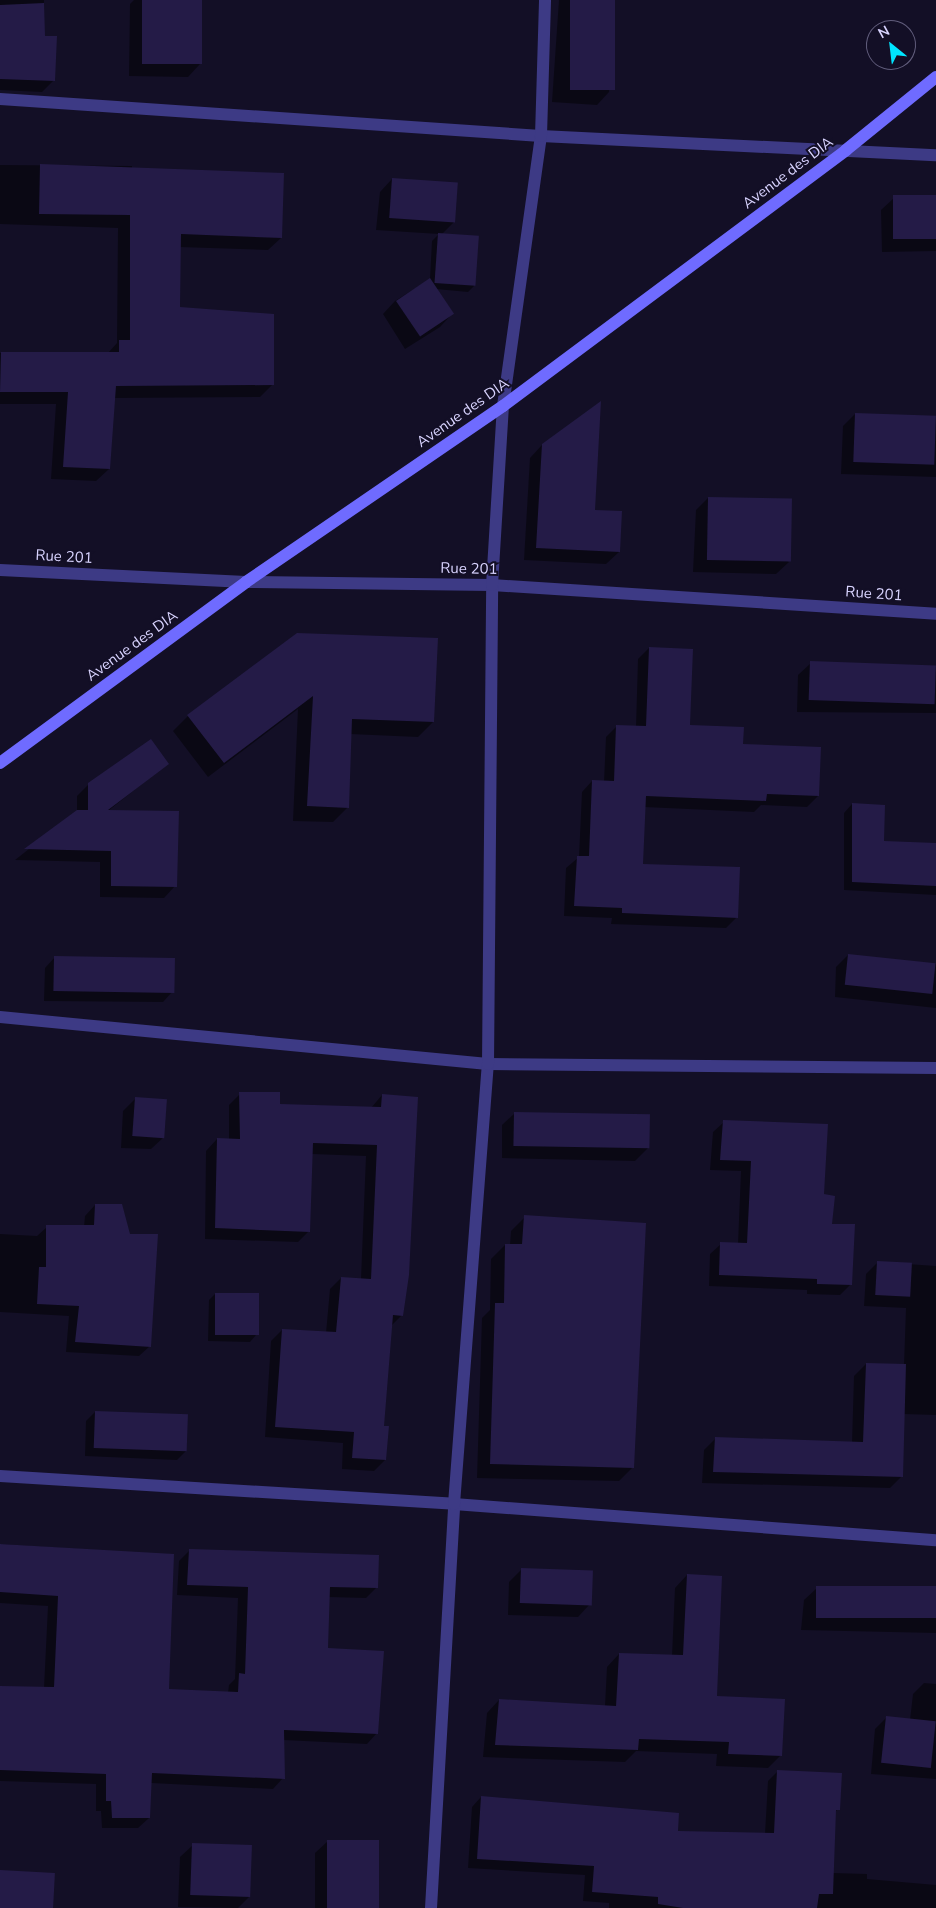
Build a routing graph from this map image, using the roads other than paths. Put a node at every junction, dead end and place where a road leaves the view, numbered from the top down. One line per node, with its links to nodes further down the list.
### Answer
1 (545, 0): 4 (street)
2 (936, 77): 5 (street, Avenue des DIA)
3 (0, 99): 4 (street)
4 (541, 136): 5 (street); 7 (street)
5 (846, 150): 6 (street); 7 (street, Avenue des DIA)
6 (936, 155)
7 (503, 406): 9 (street, Avenue des DIA); 10 (street)
8 (0, 570): 9 (street, Rue 201)
9 (246, 582): 10 (street, Rue 201); 12 (street, Avenue des DIA)
10 (492, 586): 11 (street, Rue 201); 14 (street)
11 (936, 614)
12 (0, 763)
13 (0, 1017): 14 (street)
14 (488, 1064): 15 (street); 17 (street)
15 (936, 1068)
16 (0, 1476): 17 (street)
17 (454, 1504): 18 (street); 19 (street)
18 (936, 1540)
19 (431, 1908)

